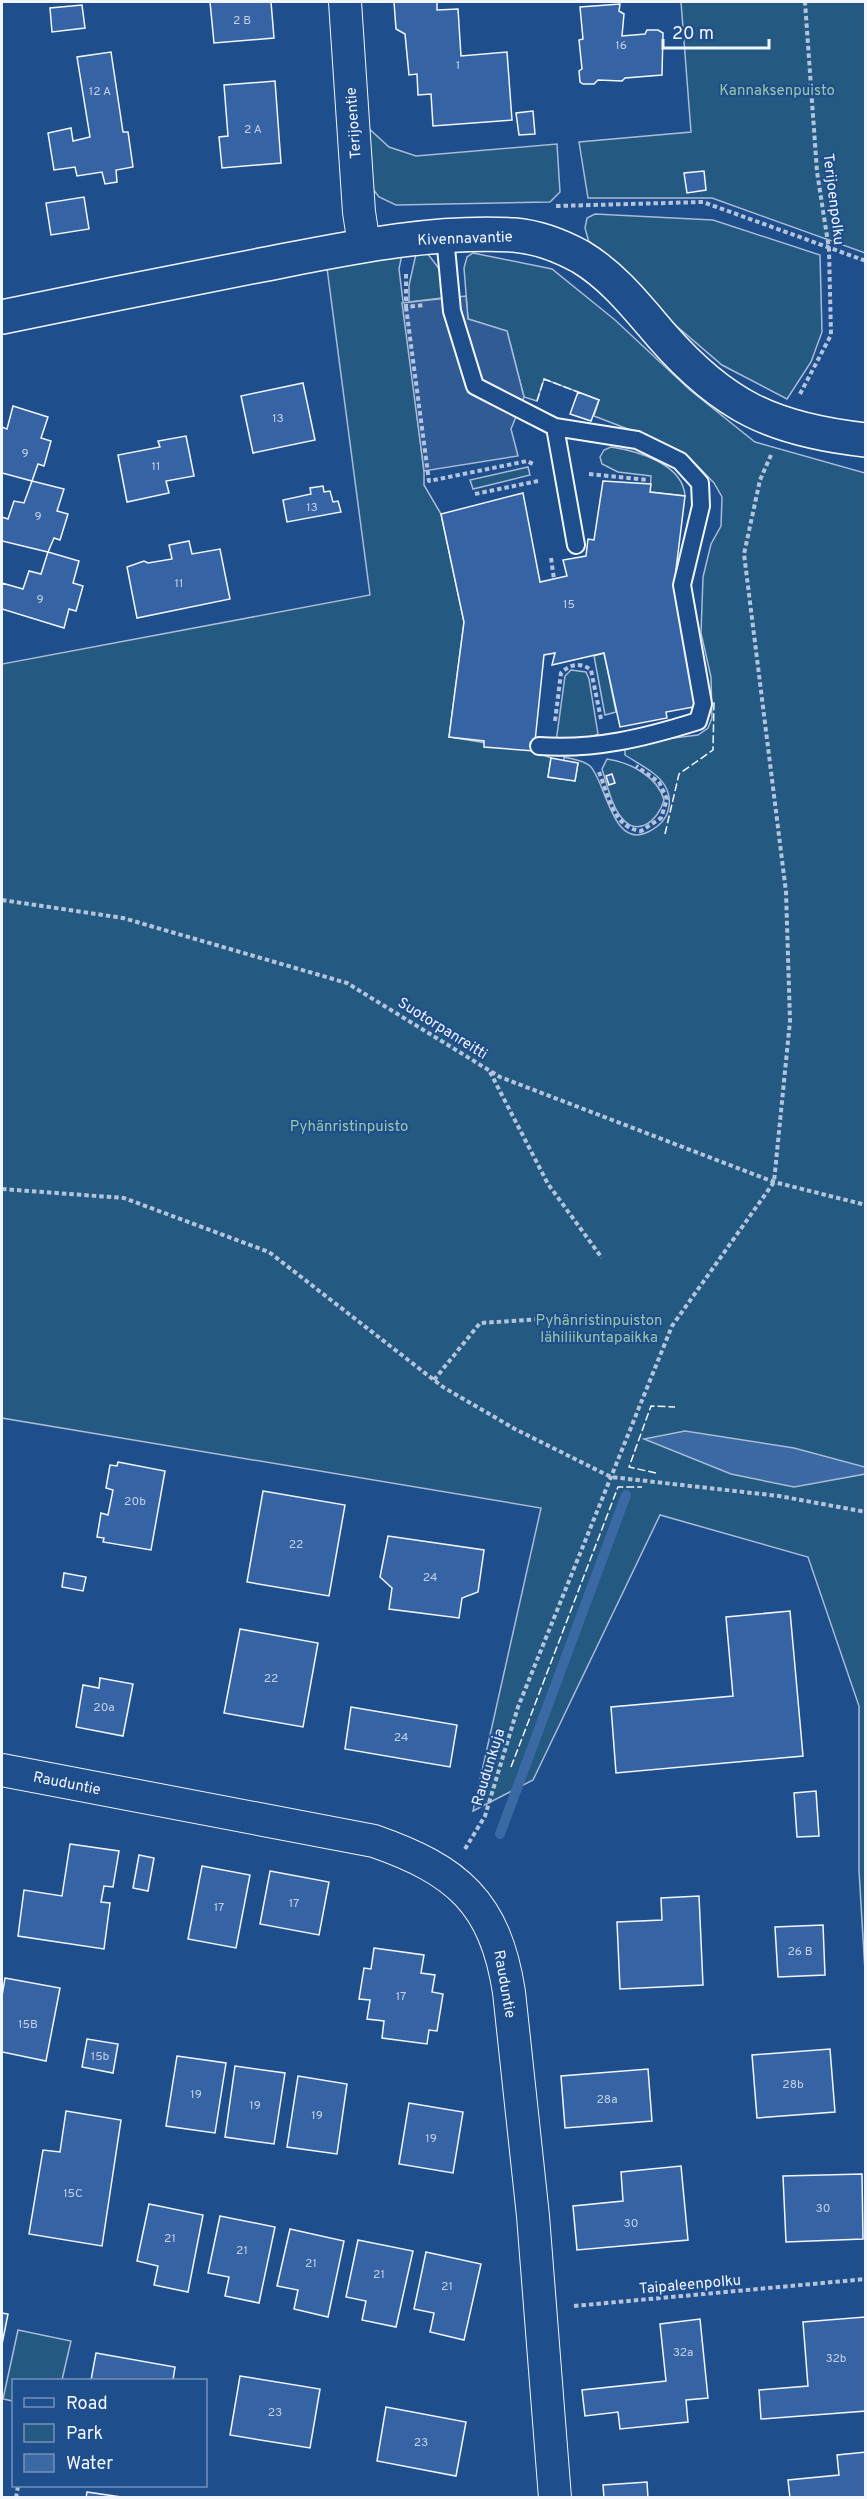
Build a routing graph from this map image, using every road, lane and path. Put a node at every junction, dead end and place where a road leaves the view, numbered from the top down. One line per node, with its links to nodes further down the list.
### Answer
1 (345, 2): 4 (street, Terijoentie)
2 (805, 2): 7 (path, Terijoenpolku)
3 (446, 237): 4 (street, Kivennavantie); 8 (street, Kivennavantie); 9 (lane)
4 (364, 245): 6 (street, Kivennavantie)
5 (406, 307): 13 (path)
6 (2, 317)
7 (801, 392)
8 (784, 424): 10 (street, Kivennavantie); 23 (path)
9 (555, 427): 11 (lane); 19 (lane)
10 (866, 440)
11 (563, 472): 12 (path); 16 (lane)
12 (648, 480)
13 (539, 481): 14 (path); 15 (path)
14 (540, 492)
15 (475, 494)
16 (576, 545)
17 (550, 557): 18 (path)
18 (554, 579)
19 (605, 746): 19 (path); 20 (lane); 20 (path)
20 (545, 747)
21 (2, 900): 22 (path, Suotorpanreitti)
22 (489, 1070): 23 (path, Suotorpanreitti); 26 (path)
23 (774, 1182): 25 (path, Suotorpanreitti); 29 (path, Raudunkuja)
24 (2, 1189): 28 (path)
25 (866, 1205)
26 (602, 1258)
27 (557, 1318): 28 (path)
28 (434, 1380): 29 (path)
29 (611, 1477): 30 (path); 32 (path, Raudunkuja)
30 (866, 1512)
31 (2, 1770): 32 (street, Rauduntie)
32 (447, 1874): 34 (street, Rauduntie)
33 (866, 2279): 34 (path, Taipaleenpolku)
34 (540, 2309): 35 (street, Rauduntie)
35 (555, 2498)

